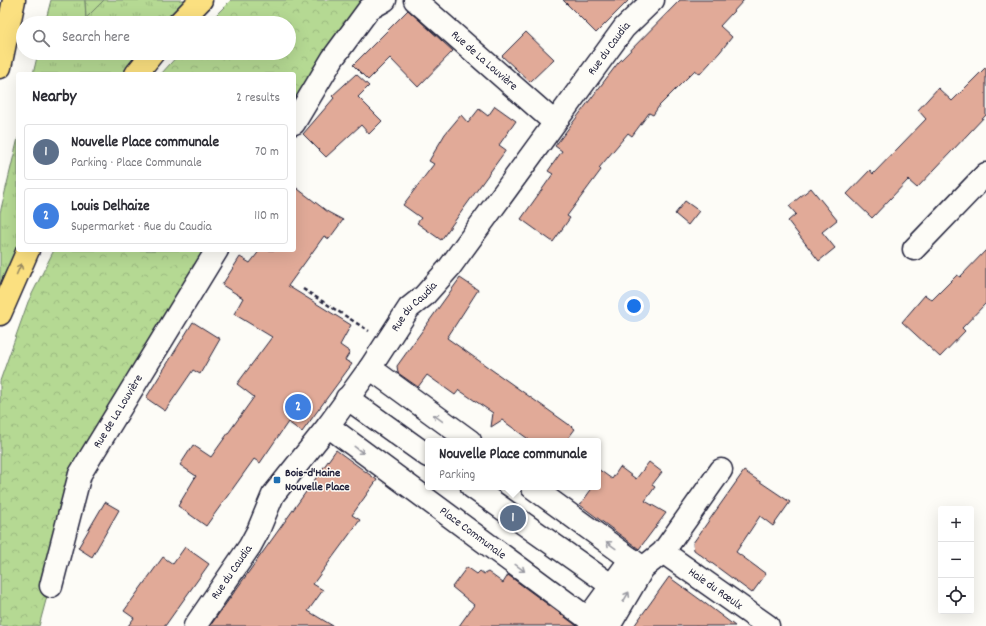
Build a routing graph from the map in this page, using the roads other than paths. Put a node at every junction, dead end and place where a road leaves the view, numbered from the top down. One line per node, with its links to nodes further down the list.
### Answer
1 (14, 0): 8 (highway)
2 (201, 0): 6 (highway)
3 (385, 0): 10 (street)
4 (415, 0): 11 (street, Rue de La Louvière)
5 (653, 0): 11 (street, Rue du Caudia)
6 (186, 16)
7 (147, 60): 9 (highway)
8 (0, 67)
9 (138, 72)
10 (296, 120)
11 (554, 122): 17 (street, Rue du Caudia)
12 (986, 174): 13 (street)
13 (914, 249)
14 (27, 252): 16 (highway, one-way to 14)
15 (216, 252): 27 (street, Rue de La Louvière)
16 (0, 314)
17 (370, 368): 18 (street, Rue du Caudia); 20 (street, one-way to 17)
18 (347, 398): 19 (street, Rue du Caudia); 21 (street)
19 (328, 426): 29 (street, Place Communale, one-way to 29); 30 (street, Rue du Caudia)
20 (466, 438)
21 (425, 454)
22 (722, 470): 25 (street)
23 (476, 490): 28 (street)
24 (536, 490): 26 (street, one-way to 24)
25 (663, 552): 26 (street); 32 (street, Haie du Rœulx)
26 (637, 563): 28 (street); 31 (street, one-way to 26)
27 (51, 586)
28 (612, 586): 29 (street)
29 (593, 622)
30 (194, 626)
31 (609, 626)
32 (768, 626)

